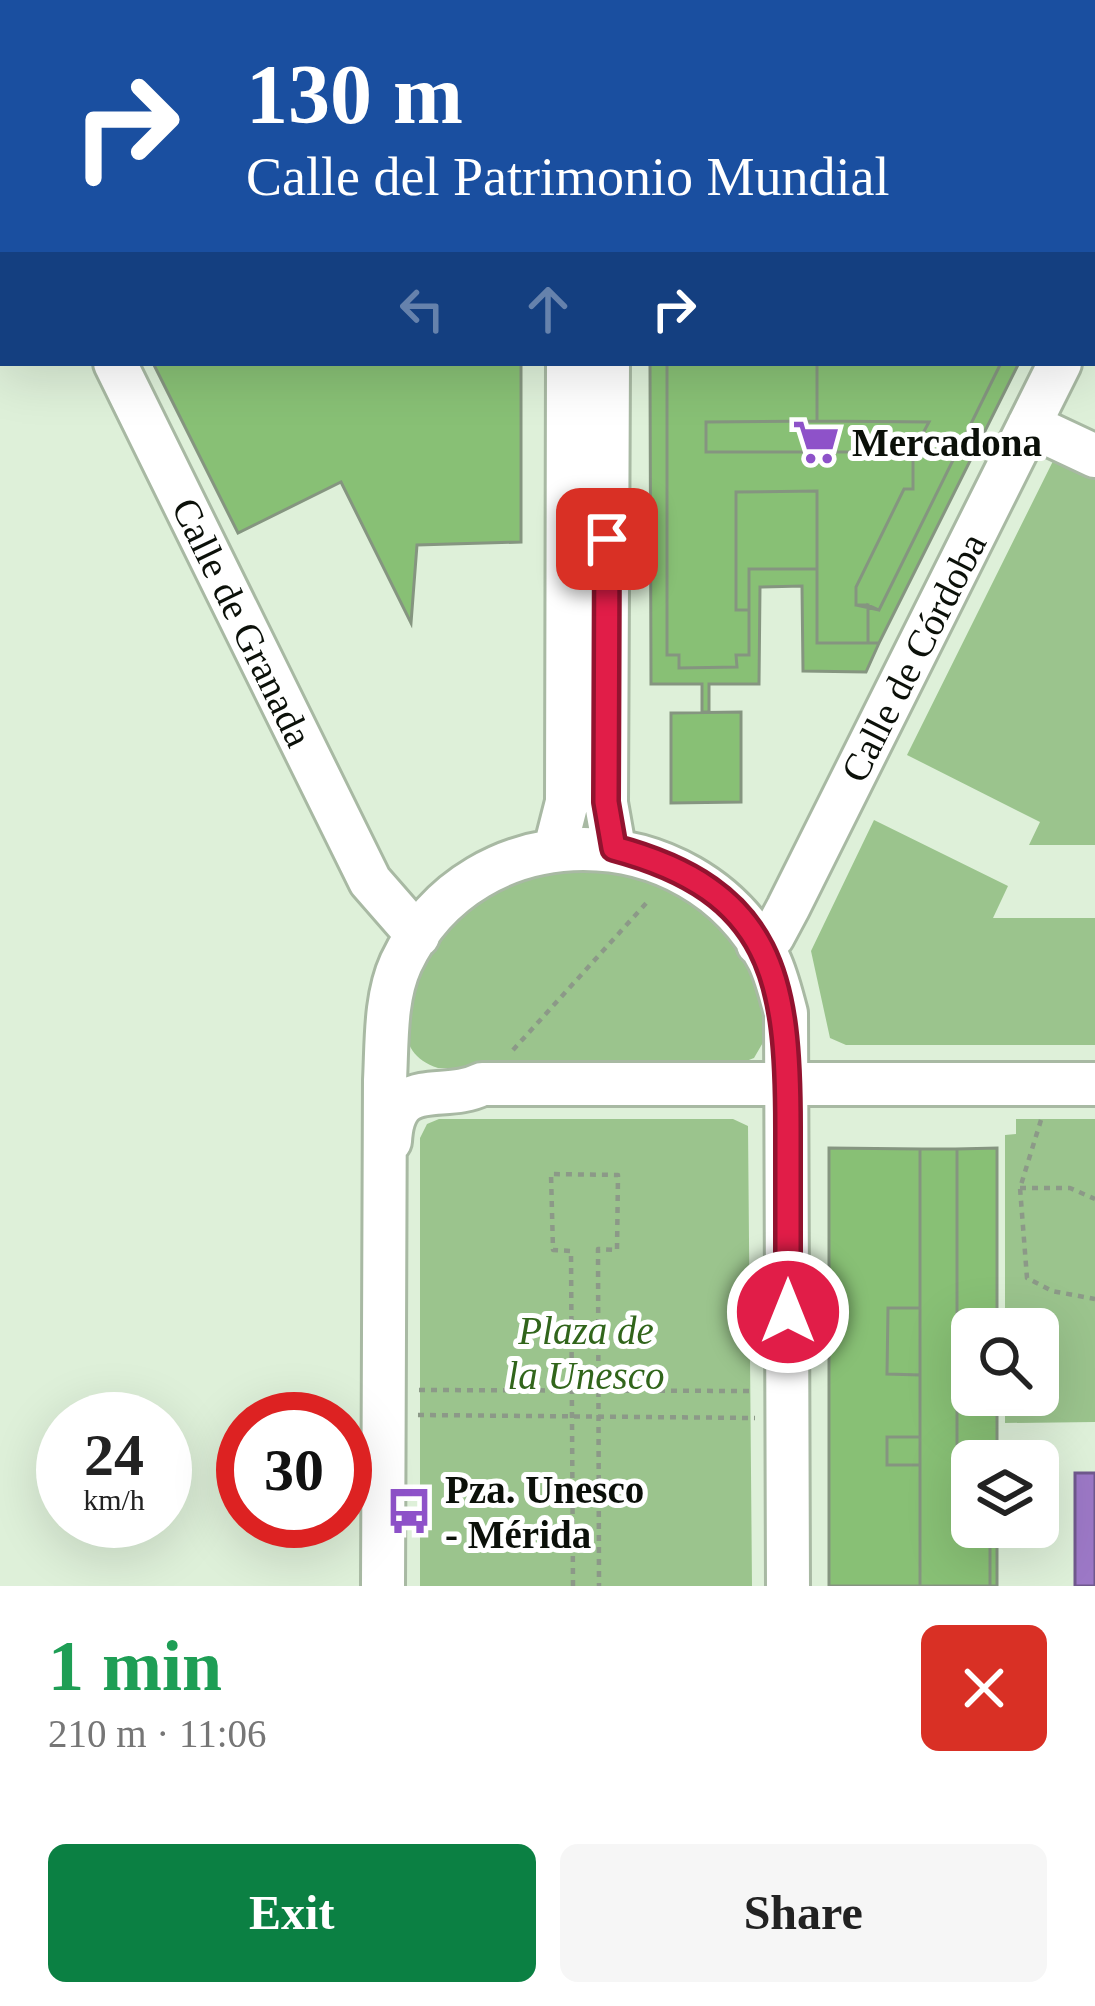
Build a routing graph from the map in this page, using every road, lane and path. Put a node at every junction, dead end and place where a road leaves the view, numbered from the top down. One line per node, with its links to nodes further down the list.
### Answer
1 (116, 366): 10 (street, Calle de Granada)
2 (568, 366): 8 (street)
3 (608, 366): 7 (street)
4 (1058, 366): 5 (street, Calle de Córdoba)
5 (1029, 425): 6 (street); 11 (street, Calle de Córdoba)
6 (1095, 455)
7 (614, 848): 8 (street); 9 (street)
8 (555, 849): 10 (street)
9 (684, 873): 11 (street); 14 (path)
10 (418, 936): 12 (street)
11 (758, 944): 13 (street)
12 (394, 994): 14 (street); 19 (street)
13 (785, 1028): 16 (street); 17 (street)
14 (487, 1084): 16 (street); 19 (street)
15 (1095, 1084): 17 (street)
16 (680, 1085): 17 (street)
17 (788, 1085): 34 (street)
18 (1041, 1114): 20 (path)
19 (384, 1177): 31 (street)
20 (1020, 1188): 21 (path); 22 (path)
21 (1095, 1199)
22 (1095, 1299)
23 (420, 1390): 24 (path)
24 (573, 1392): 26 (path); 26 (path); 28 (path)
25 (752, 1392): 26 (path)
26 (599, 1393): 29 (path)
27 (420, 1416): 28 (path)
28 (574, 1417): 29 (path); 32 (path)
29 (598, 1417): 30 (path); 33 (path)
30 (752, 1418)
31 (383, 1586)
32 (574, 1586)
33 (599, 1586)
34 (788, 1586)

